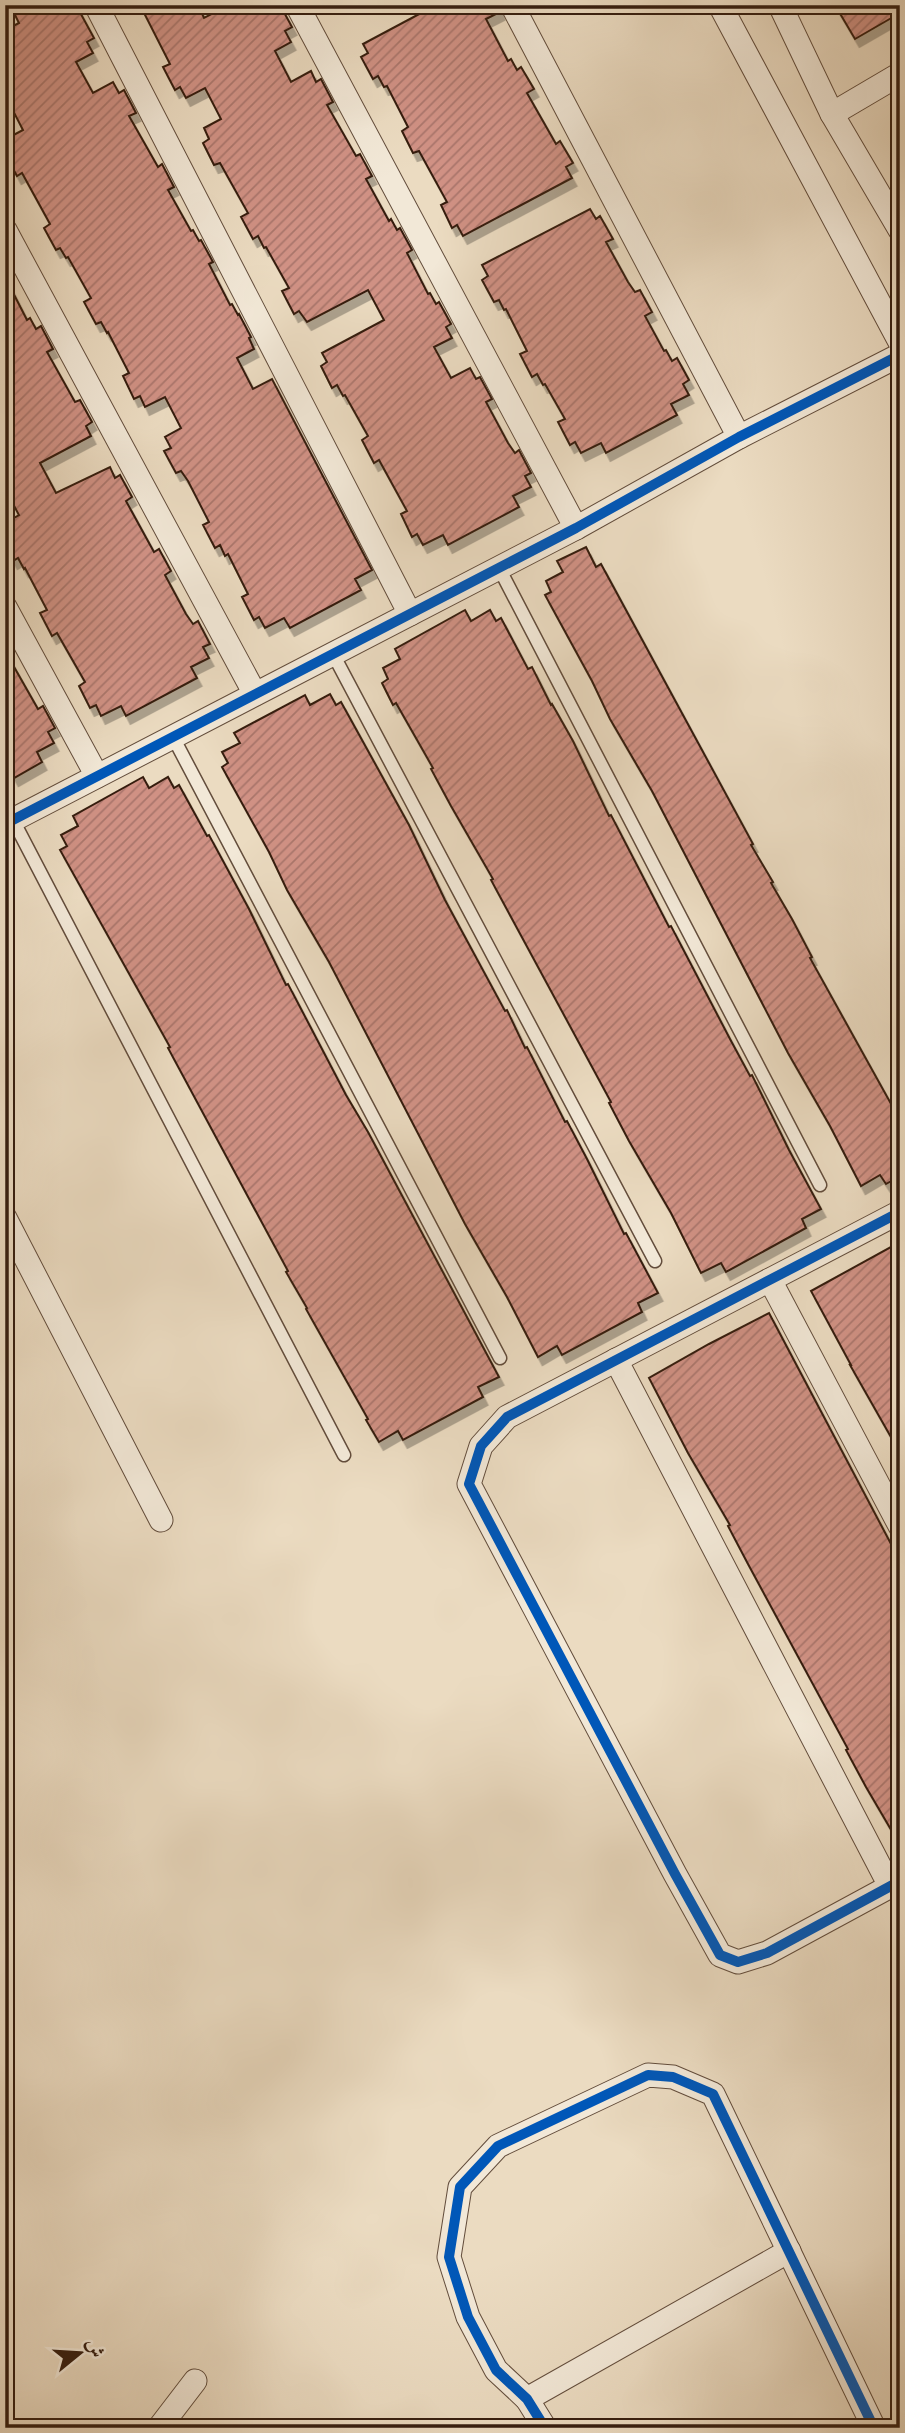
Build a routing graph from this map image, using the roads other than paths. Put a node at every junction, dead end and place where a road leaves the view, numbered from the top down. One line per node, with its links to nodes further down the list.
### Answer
1 (96, 5): 16 (street)
2 (297, 5): 13 (street)
3 (512, 5): 12 (street)
4 (720, 5): 10 (street)
5 (780, 5): 7 (street)
6 (900, 74): 7 (street)
7 (832, 114): 9 (street)
8 (5, 230): 18 (street)
9 (900, 230)
10 (900, 342)
11 (900, 355): 12 (street)
12 (739, 437): 13 (street)
13 (576, 528): 14 (street)
14 (499, 568): 16 (street); 22 (lane)
15 (5, 607): 20 (street)
16 (410, 614): 17 (street)
17 (333, 654): 18 (street); 25 (lane)
18 (255, 694): 19 (street)
19 (173, 737): 20 (street); 27 (lane)
20 (97, 776): 21 (street)
21 (9, 822): 29 (lane)
22 (820, 1185)
23 (900, 1212): 26 (street)
24 (5, 1218): 30 (street)
25 (655, 1261)
26 (770, 1280): 28 (street); 31 (street)
27 (500, 1358)
28 (616, 1360): 32 (street); 32 (street)
29 (344, 1455)
30 (161, 1520)
31 (900, 1526)
32 (895, 1884)
33 (789, 2251): 35 (street); 35 (street); 38 (street)
34 (195, 2381): 36 (street)
35 (527, 2399): 37 (street)
36 (159, 2428)
37 (545, 2428)
38 (874, 2428)

